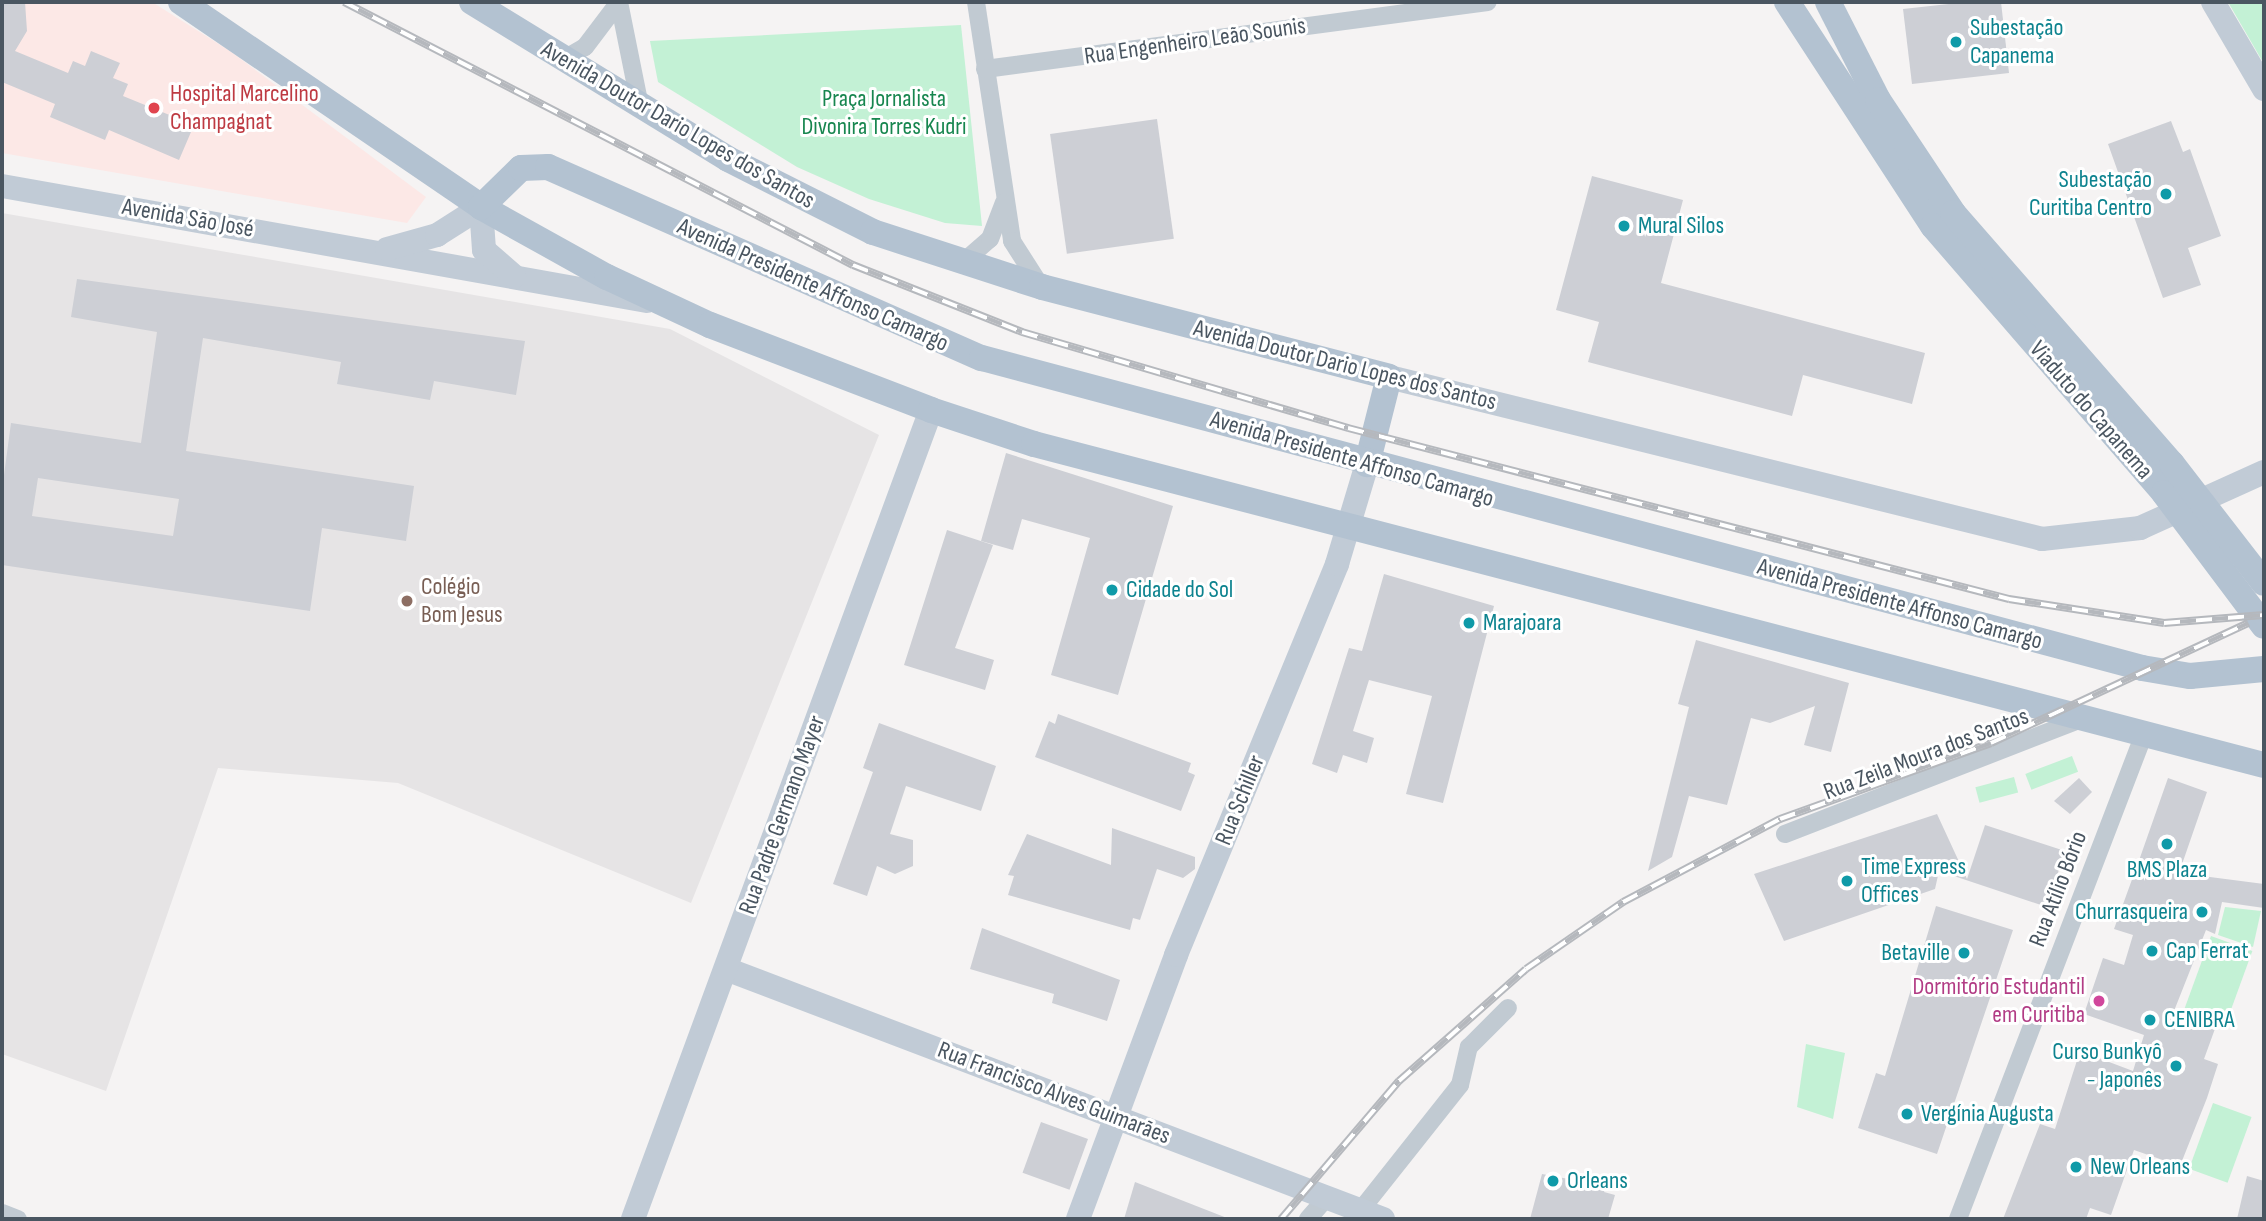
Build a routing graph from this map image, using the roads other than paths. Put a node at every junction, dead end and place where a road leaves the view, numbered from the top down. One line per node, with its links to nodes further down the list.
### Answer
1 (181, 2): 17 (main road)
2 (472, 2): 10 (main road, Avenida Doutor Dario Lopes dos Santos)
3 (619, 2): 10 (street); 13 (street)
4 (976, 2): 11 (street)
5 (1488, 2): 9 (street, Rua Engenheiro Leão Sounis)
6 (1787, 2): 15 (main road)
7 (2213, 2): 12 (street)
8 (1830, 3): 15 (main road)
9 (1374, 9): 11 (street, Rua Engenheiro Leão Sounis)
10 (564, 59): 13 (main road, Avenida Doutor Dario Lopes dos Santos)
11 (985, 69): 16 (street)
12 (2264, 89)
13 (640, 106): 19 (main road, Avenida Doutor Dario Lopes dos Santos)
14 (2, 186): 18 (street, Avenida São José)
15 (1922, 191): 28 (main road, Viaduto do Capanema); 29 (main road, Viaduto do Capanema)
16 (1004, 202): 19 (street); 21 (street)
17 (481, 207): 18 (street, Avenida São José); 20 (street); 22 (main road); 25 (main road, Avenida Presidente Affonso Camargo)
18 (374, 251): 20 (street, Avenida São José)
19 (961, 264): 21 (main road, Avenida Doutor Dario Lopes dos Santos)
20 (514, 277): 22 (street, Avenida São José)
21 (1042, 287): 23 (main road, Avenida Doutor Dario Lopes dos Santos)
22 (662, 304): 24 (main road)
23 (1389, 377): 25 (main road, Rua Schiller); 26 (street, Avenida Doutor Dario Lopes dos Santos)
24 (931, 411): 27 (main road); 35 (street, Rua Padre Germano Mayer)
25 (1367, 464): 27 (street, Rua Schiller); 30 (main road, Avenida Presidente Affonso Camargo)
26 (2264, 472)
27 (1350, 527): 31 (main road); 37 (street, Rua Schiller)
28 (2264, 583)
29 (2264, 626)
30 (2264, 670)
31 (2084, 718): 32 (main road); 34 (street, Rua Zeila Moura dos Santos)
32 (2144, 734): 33 (main road); 45 (street, Rua Atílio Bório)
33 (2264, 765)
34 (1785, 834)
35 (726, 969): 37 (street, Rua Francisco Alves Guimarães); 42 (street, Rua Padre Germano Mayer)
36 (1508, 1008): 40 (street)
37 (1115, 1118): 38 (street, Rua Francisco Alves Guimarães); 43 (street, Rua Schiller)
38 (1326, 1198): 40 (street, Rua Francisco Alves Guimarães); 44 (street)
39 (2, 1213): 41 (street)
40 (1371, 1215)
41 (18, 1219)
42 (633, 1219)
43 (1078, 1219)
44 (1308, 1219)
45 (1958, 1219)

